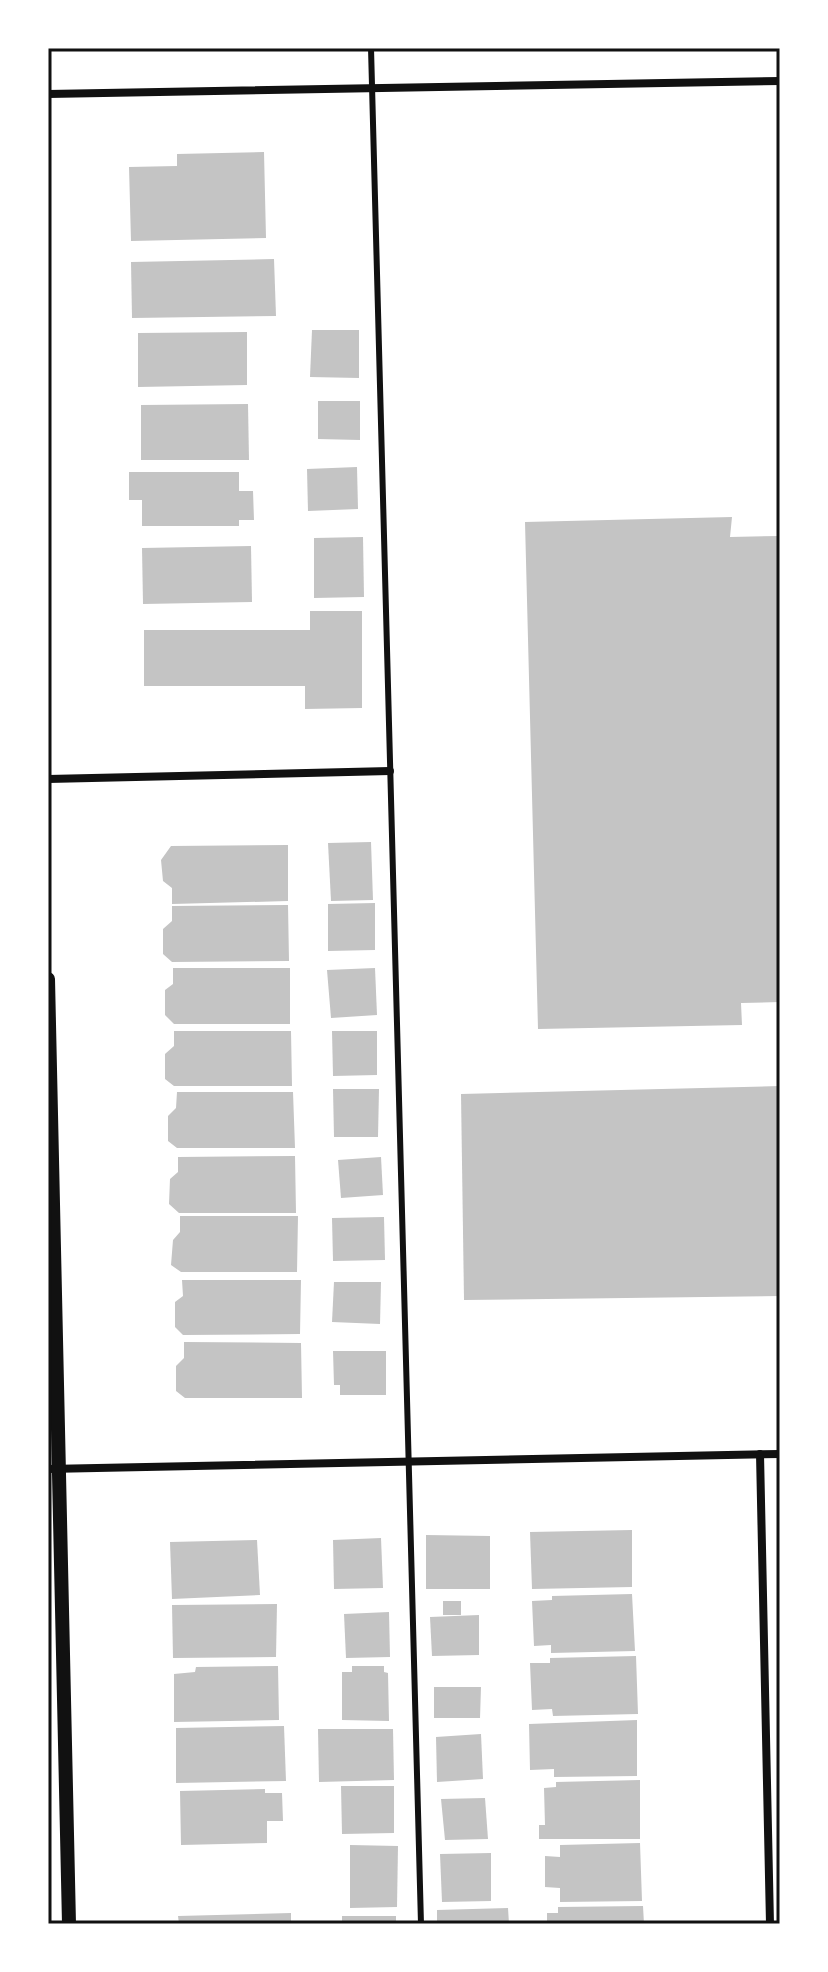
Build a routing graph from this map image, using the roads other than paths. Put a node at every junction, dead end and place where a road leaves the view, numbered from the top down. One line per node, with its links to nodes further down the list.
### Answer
1 (371, 48): 3 (lane)
2 (780, 81): 3 (street)
3 (372, 88): 4 (street); 5 (lane)
4 (48, 94)
5 (390, 771): 6 (street); 10 (lane)
6 (48, 779)
7 (48, 979): 11 (street)
8 (760, 1454): 9 (street); 10 (street); 14 (street)
9 (780, 1454)
10 (409, 1462): 11 (street); 13 (lane)
11 (53, 1469): 12 (street)
12 (69, 1924)
13 (421, 1924)
14 (770, 1924)

